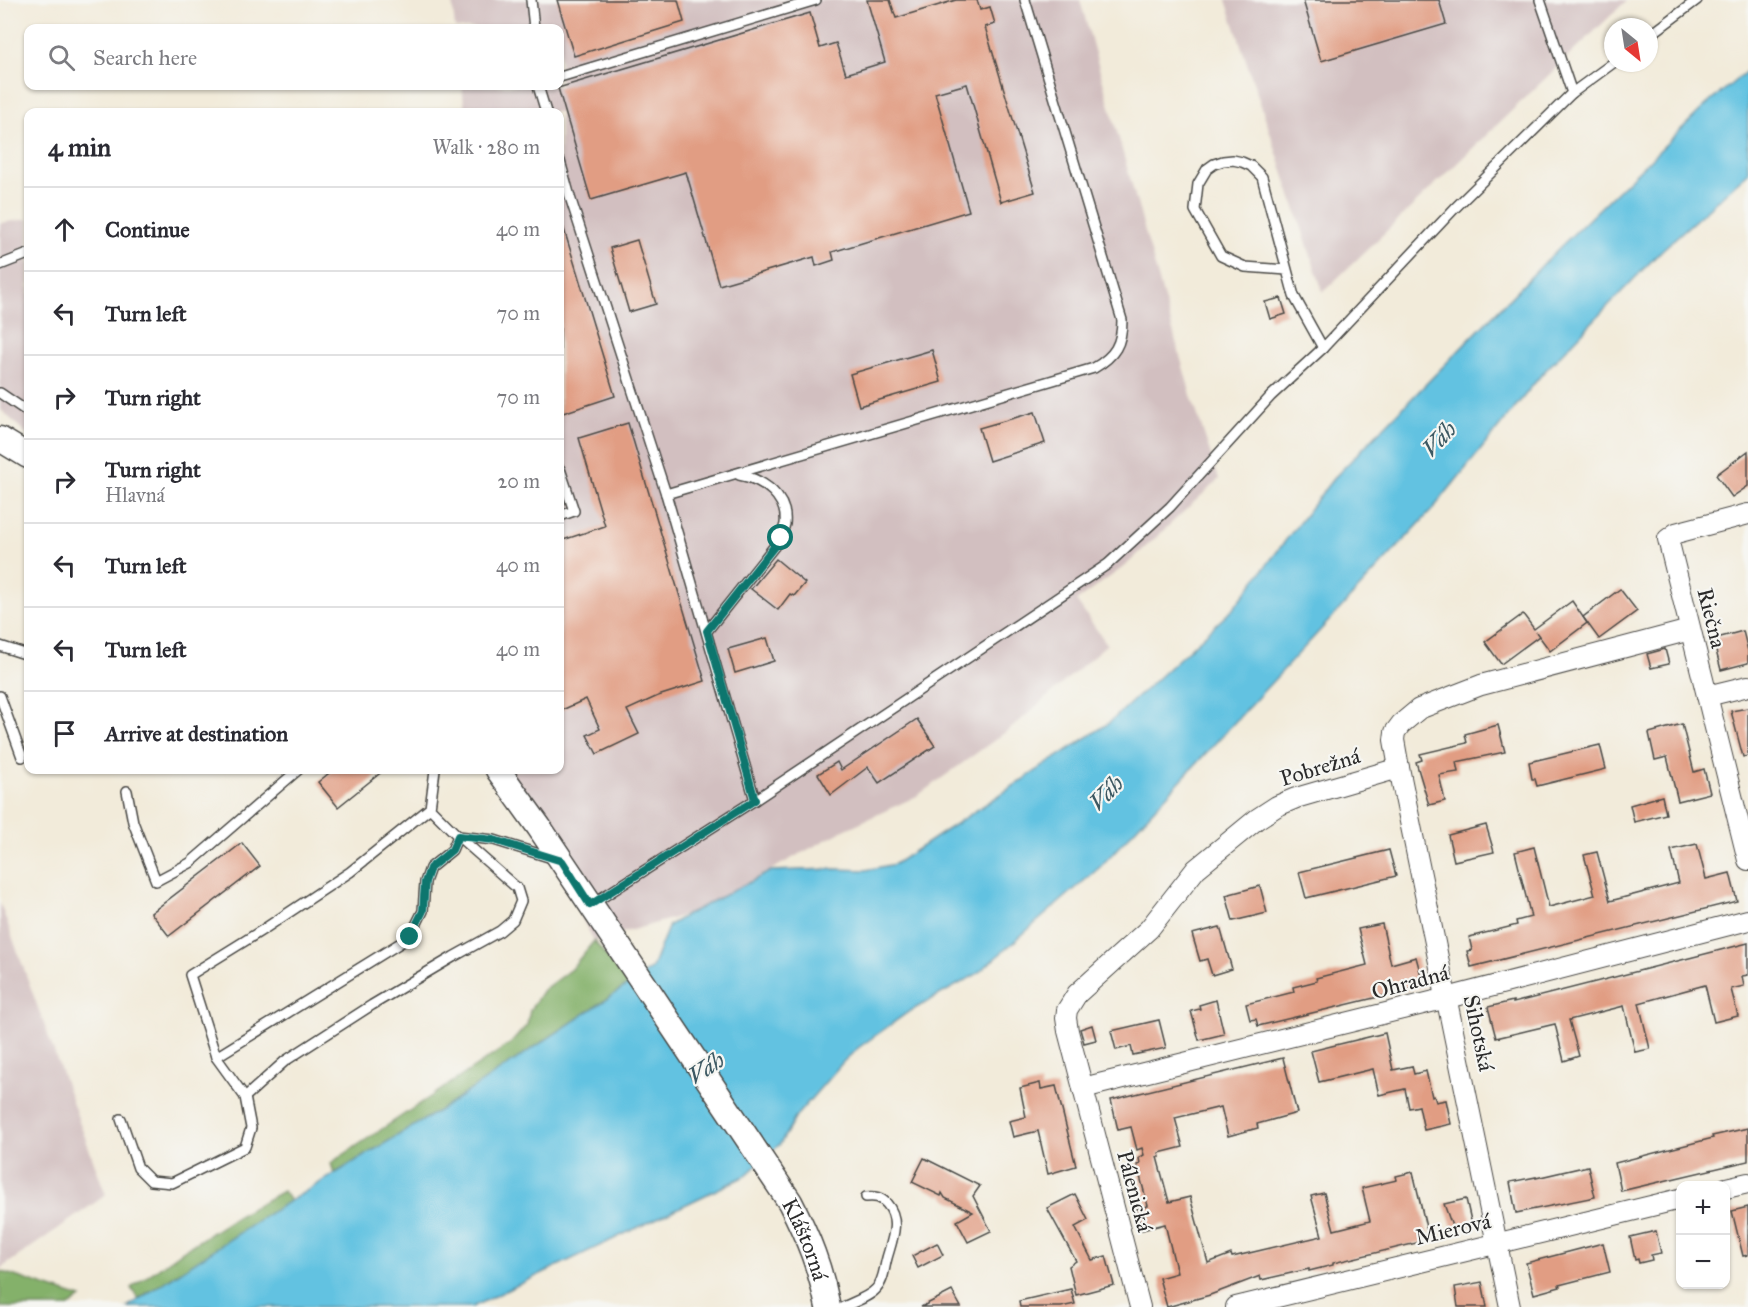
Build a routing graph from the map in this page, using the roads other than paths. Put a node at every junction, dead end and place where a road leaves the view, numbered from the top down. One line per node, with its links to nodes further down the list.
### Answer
1 (531, 0): 7 (lane)
2 (816, 0): 6 (lane)
3 (1025, 0): 25 (lane)
4 (1540, 0): 12 (lane)
5 (1697, 0): 8 (lane)
6 (793, 3): 10 (lane)
7 (534, 24)
8 (1658, 29)
9 (1604, 70): 12 (lane)
10 (564, 76)
11 (539, 90): 13 (lane)
12 (1572, 93): 20 (lane)
13 (545, 108)
14 (564, 175): 15 (lane)
15 (570, 197): 16 (lane); 27 (lane)
16 (564, 199)
17 (24, 256): 18 (lane)
18 (0, 265)
19 (1287, 270): 19 (lane); 20 (lane)
20 (1323, 348): 43 (lane)
21 (0, 393): 22 (lane)
22 (24, 409)
23 (0, 439): 24 (street)
24 (24, 454)
25 (737, 475): 27 (lane); 31 (lane)
26 (564, 481): 29 (lane)
27 (666, 495): 31 (lane)
28 (1748, 514): 30 (street, Riečna)
29 (564, 515)
30 (1690, 630): 36 (street, Riečna); 38 (street)
31 (707, 631): 43 (lane)
32 (0, 646): 33 (lane)
33 (24, 654)
34 (1748, 686): 36 (street)
35 (0, 696): 37 (lane)
36 (1707, 696): 46 (street, Riečna)
37 (22, 757)
38 (1399, 768): 50 (street, Sihotská); 52 (street, Pobrežná)
39 (293, 774): 42 (lane)
40 (434, 774): 44 (lane)
41 (501, 774): 47 (street, Kláštorná)
42 (127, 791)
43 (755, 800): 48 (lane)
44 (429, 808): 45 (lane); 51 (lane)
45 (458, 836): 47 (lane); 51 (lane); 53 (lane)
46 (1748, 860)
47 (562, 861): 48 (street, Kláštorná)
48 (590, 905): 60 (street, Kláštorná)
49 (1748, 920): 50 (street, Ohradná)
50 (1447, 998): 52 (street, Ohradná); 59 (street, Sihotská)
51 (216, 1057): 53 (lane)
52 (1083, 1088): 62 (street, Pálenická)
53 (245, 1097): 54 (lane)
54 (121, 1119)
55 (1748, 1183): 56 (street)
56 (1730, 1187)
57 (866, 1197): 61 (lane)
58 (1676, 1200): 59 (street, Mierová)
59 (1497, 1243): 63 (street, Mierová); 64 (street, Sihotská)
60 (828, 1307)
61 (843, 1307)
62 (1140, 1307)
63 (1236, 1307)
64 (1510, 1307)

